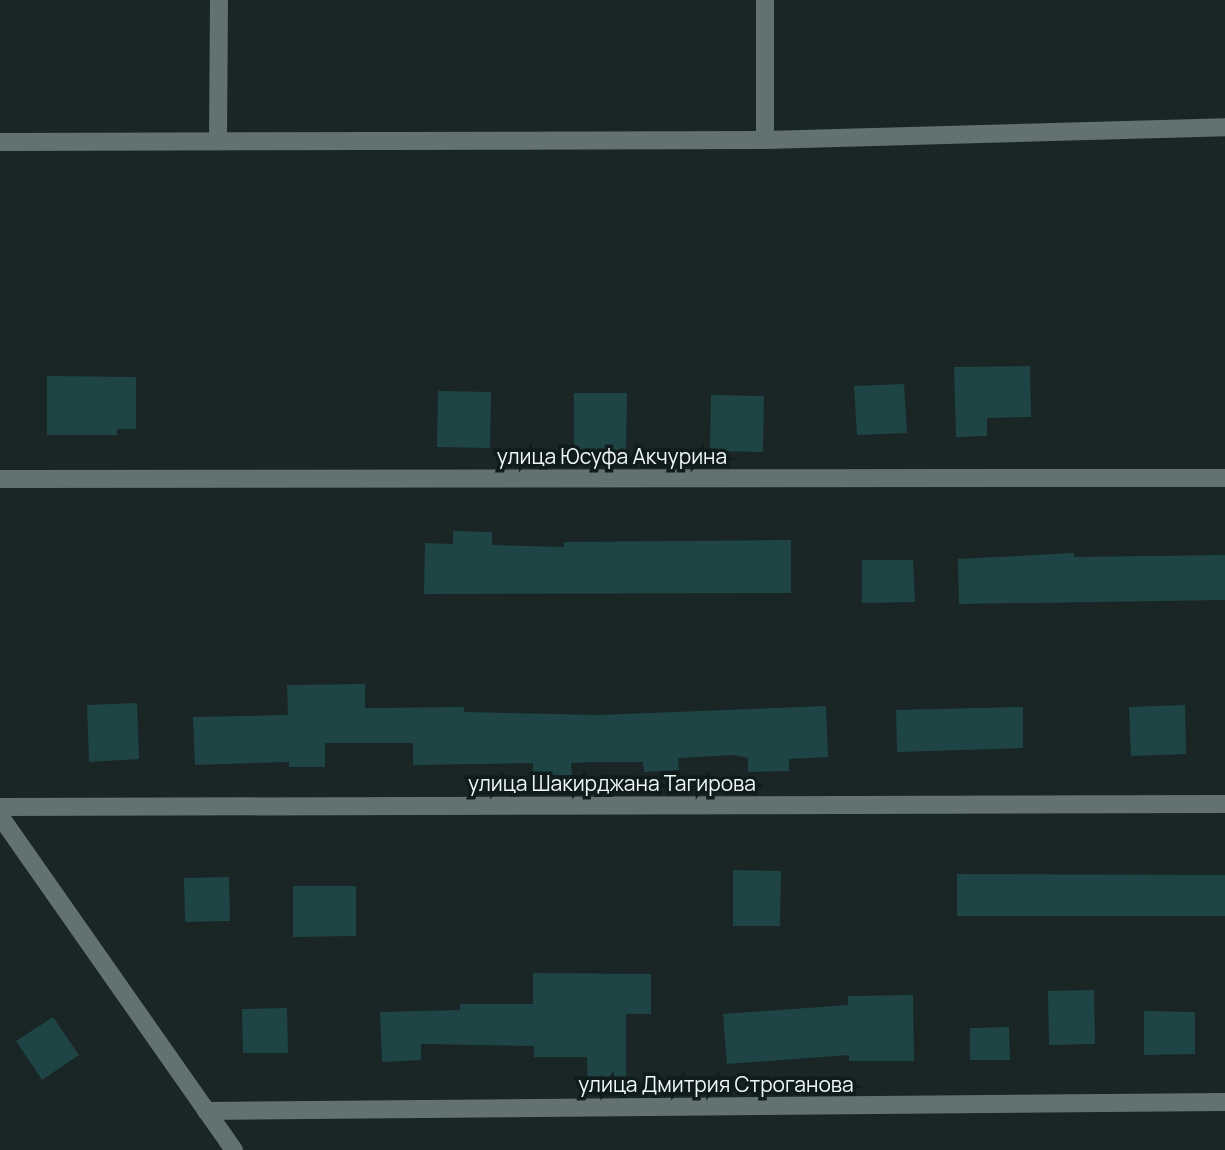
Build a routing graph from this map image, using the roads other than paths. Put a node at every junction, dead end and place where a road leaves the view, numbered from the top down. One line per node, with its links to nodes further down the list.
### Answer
1 (219, 0): 5 (street)
2 (765, 0): 4 (street)
3 (1225, 127): 4 (street)
4 (765, 140): 5 (street)
5 (218, 141): 6 (street)
6 (0, 142)
7 (1225, 478): 8 (street, улица Юсуфа Акчурина)
8 (0, 479)
9 (1225, 804): 10 (street, улица Шакирджана Тагирова)
10 (0, 807)
11 (0, 816): 13 (street)
12 (1225, 1102): 13 (street, улица Дмитрия Строганова)
13 (206, 1111): 14 (street)
14 (234, 1150)

